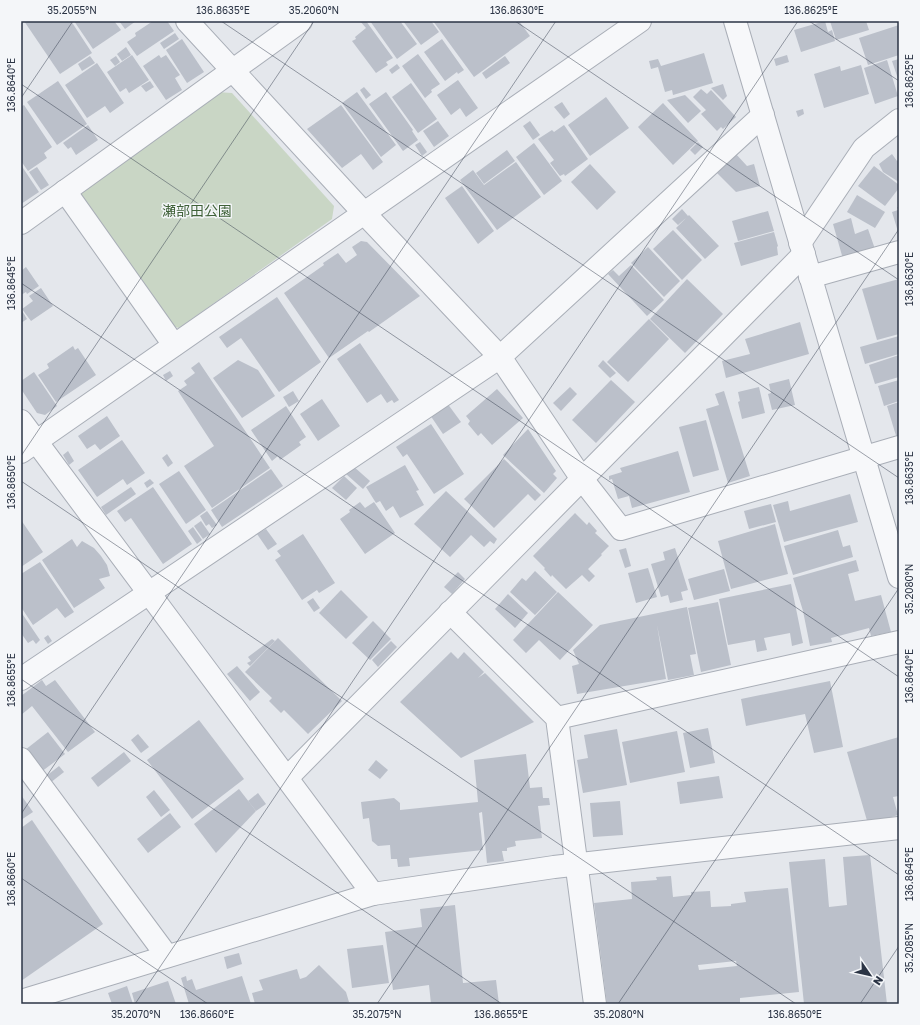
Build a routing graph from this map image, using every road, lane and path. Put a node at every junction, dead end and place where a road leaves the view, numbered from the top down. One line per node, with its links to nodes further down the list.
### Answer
1 (187, 21): 5 (street)
2 (301, 21): 5 (street)
3 (640, 21): 9 (street)
4 (735, 21): 6 (street)
5 (232, 71): 8 (street); 9 (street)
6 (763, 115): 11 (street); 15 (street)
7 (899, 120): 11 (street)
8 (65, 191): 10 (street); 14 (street)
9 (364, 213): 14 (street); 15 (street)
10 (21, 222)
11 (802, 248): 13 (street); 20 (street)
12 (899, 252): 13 (street)
13 (810, 277): 19 (street)
14 (174, 345): 17 (street)
15 (500, 357): 20 (street); 22 (street)
16 (21, 421): 17 (street)
17 (29, 447): 22 (street)
18 (899, 447): 19 (street)
19 (864, 457): 20 (street); 21 (street)
20 (582, 479): 23 (street)
21 (899, 577)
22 (149, 594): 25 (street); 28 (street)
23 (450, 612): 26 (street); 28 (street)
24 (899, 642): 26 (street)
25 (21, 680)
26 (557, 718): 30 (street)
27 (21, 759): 32 (street)
28 (287, 778): 31 (street)
29 (899, 828): 30 (street)
30 (577, 864): 31 (street); 34 (street)
31 (373, 894): 32 (street)
32 (167, 956): 33 (street)
33 (21, 1001)
34 (595, 1004)

